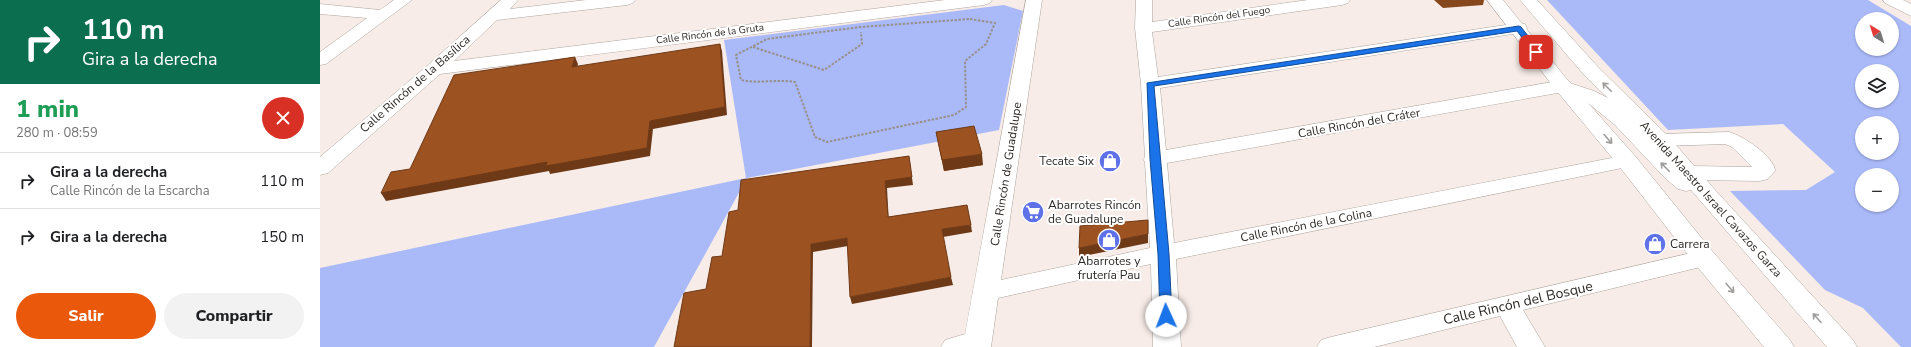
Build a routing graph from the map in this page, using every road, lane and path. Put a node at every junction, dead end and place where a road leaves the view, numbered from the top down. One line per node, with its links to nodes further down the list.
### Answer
1 (408, 0): 13 (street)
2 (510, 0): 14 (street, Calle Rincón de la Basílica)
3 (627, 0): 14 (street)
4 (984, 0): 15 (street, Calle Rincón de la Gruta)
5 (1034, 0): 33 (street, Calle Rincón de Guadalupe)
6 (1144, 0): 16 (street)
7 (1342, 0): 16 (street, Calle Rincón del Fuego)
8 (1495, 0): 17 (street)
9 (1528, 0): 22 (street, Avenida Maestro Israel Cavazos Garza)
10 (1891, 0): 12 (street)
11 (320, 9): 13 (street)
12 (1911, 10)
13 (383, 15): 20 (street)
14 (493, 16): 21 (street, Calle Rincón de la Basílica)
15 (859, 21): 18 (street, Calle Rincón de la Gruta); 19 (path); 19 (path); 19 (path)
16 (1143, 28): 23 (street)
17 (1519, 28): 22 (street); 23 (street); 24 (street)
18 (729, 32): 19 (path); 21 (street, Calle Rincón de la Gruta)
19 (751, 46)
20 (320, 60)
21 (435, 69): 28 (street, Calle Rincón de la Basílica)
22 (1592, 72): 25 (street, Avenida Maestro Israel Cavazos Garza, one-way to 22)
23 (1150, 84): 26 (street)
24 (1563, 86): 26 (street, Calle Rincón del Cráter); 27 (street, one-way to 27); 30 (street, one-way to 24)
25 (1661, 140): 29 (street, Avenida Maestro Israel Cavazos Garza); 29 (street)
26 (1154, 159): 31 (street)
27 (1627, 161): 31 (street, Calle Rincón de la Colina); 32 (street)
28 (321, 167)
29 (1691, 173): 30 (street, Avenida Maestro Israel Cavazos Garza)
30 (1708, 196): 40 (street, Avenida Maestro Israel Cavazos Garza, one-way to 30)
31 (1164, 254): 33 (street, Calle Rincón de la Colina); 37 (street)
32 (1704, 258): 34 (street, Calle Rincón del Bosque); 39 (street, one-way to 39)
33 (986, 292): 35 (street, Calle Rincón de Guadalupe)
34 (1507, 306): 36 (street, Calle Rincón del Bosque); 38 (street)
35 (970, 345)
36 (1341, 346)
37 (1167, 347)
38 (1531, 347)
39 (1780, 347)
40 (1843, 347)

